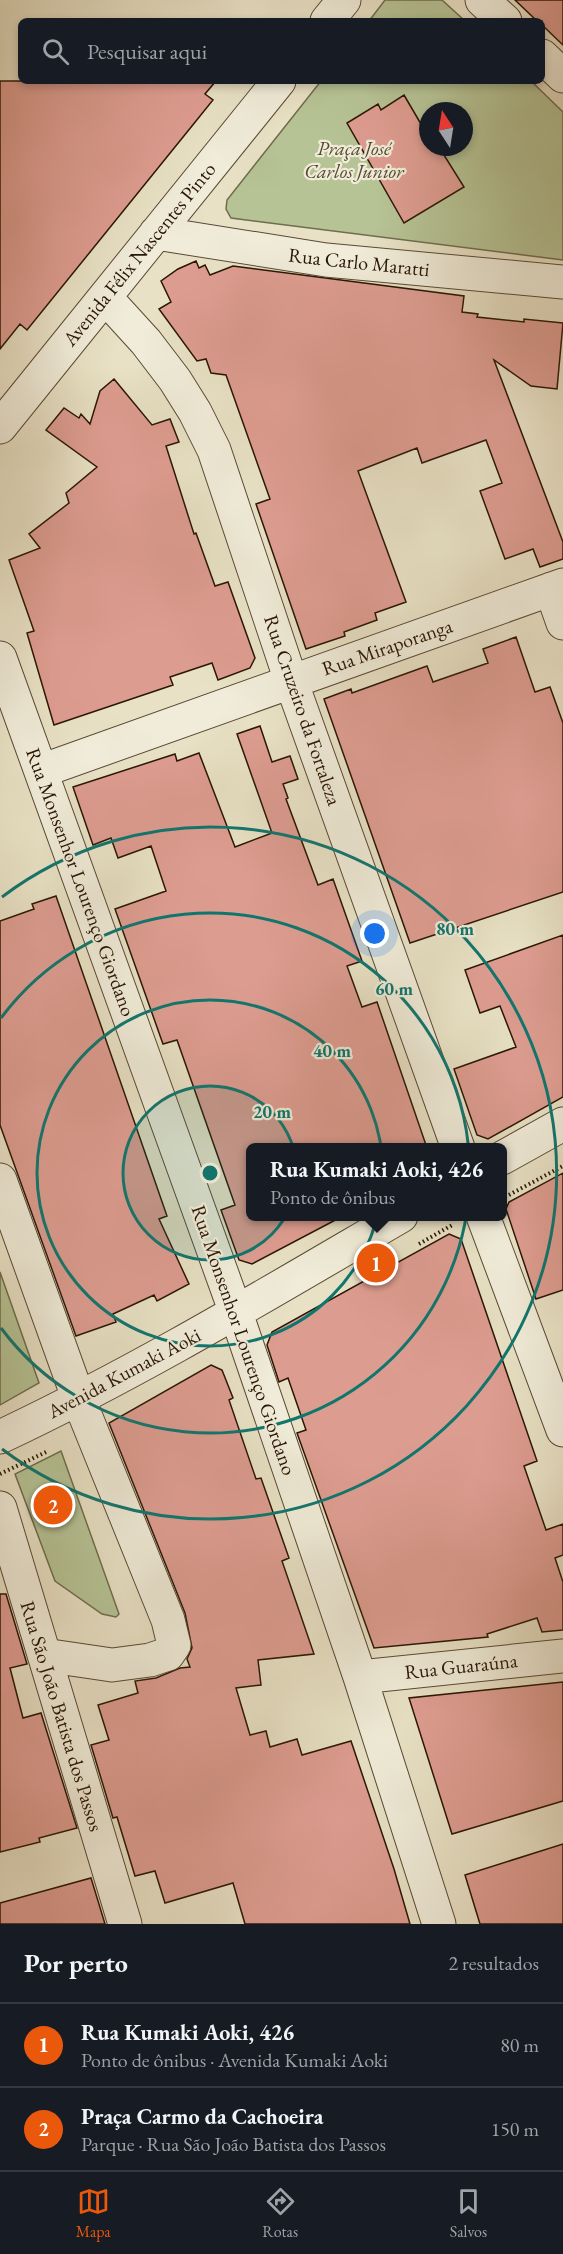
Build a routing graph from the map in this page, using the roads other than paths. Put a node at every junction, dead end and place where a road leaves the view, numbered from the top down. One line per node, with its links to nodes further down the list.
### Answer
1 (344, 0): 3 (street)
2 (483, 0): 4 (street)
3 (329, 18)
4 (502, 18)
5 (545, 59): 6 (street)
6 (563, 76)
7 (277, 84): 8 (street, Avenida Félix Nascentes Pinto)
8 (156, 233): 9 (street, Rua Carlo Maratti); 10 (street, Avenida Félix Nascentes Pinto)
9 (563, 282)
10 (105, 297): 11 (street, Avenida Félix Nascentes Pinto); 15 (street, Rua Cruzeiro da Fortaleza)
11 (0, 427)
12 (557, 587): 13 (street); 15 (street, Rua Miraporanga)
13 (563, 623)
14 (0, 658): 16 (street, Rua Monsenhor Lourenço Giordano)
15 (291, 681): 16 (street, Rua Miraporanga); 18 (street, Rua Cruzeiro da Fortaleza)
16 (41, 771): 23 (street, Rua Monsenhor Lourenço Giordano)
17 (563, 1124): 19 (street)
18 (456, 1143)
19 (507, 1155)
20 (0, 1180): 24 (street)
21 (392, 1221): 23 (street, Avenida Kumaki Aoki)
22 (485, 1221): 25 (street)
23 (236, 1313): 24 (street, Avenida Kumaki Aoki); 30 (street, Rua Monsenhor Lourenço Giordano)
24 (80, 1400): 26 (street, Avenida Kumaki Aoki); 28 (street)
25 (563, 1430)
26 (0, 1437)
27 (0, 1508): 28 (street, Rua São João Batista dos Passos)
28 (44, 1655): 31 (street, Rua São João Batista dos Passos)
29 (563, 1656): 30 (street, Rua Guaraúna)
30 (360, 1677): 32 (street, Rua Monsenhor Lourenço Giordano)
31 (125, 1924)
32 (440, 1924)

